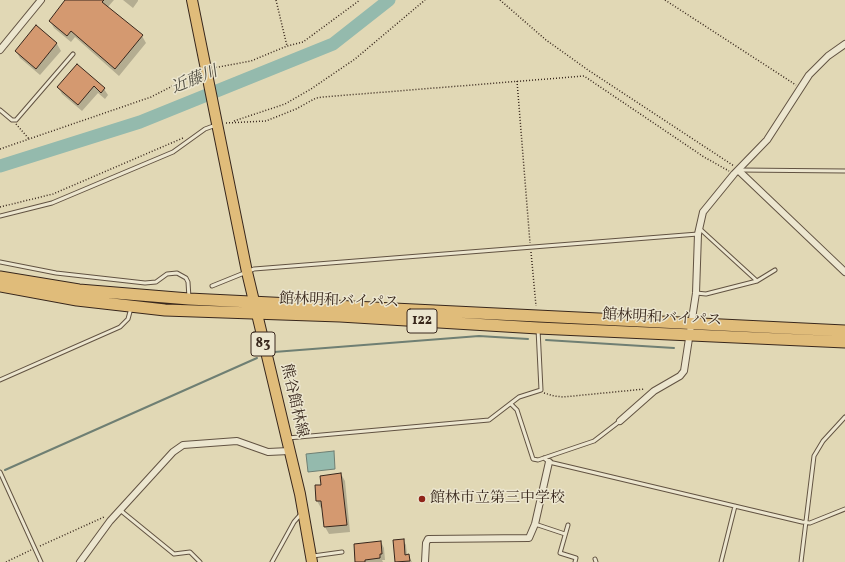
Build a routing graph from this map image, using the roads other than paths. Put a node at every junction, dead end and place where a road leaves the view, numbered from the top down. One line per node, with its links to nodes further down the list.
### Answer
1 (41, 0): 4 (street)
2 (192, 0): 7 (main road, 熊谷館林線 / 83)
3 (845, 44): 9 (street)
4 (0, 50)
5 (73, 54): 6 (lane)
6 (0, 110)
7 (216, 125): 10 (lane); 14 (main road, 熊谷館林線 / 83)
8 (845, 171): 9 (lane)
9 (736, 172): 11 (street); 15 (street)
10 (0, 216)
11 (698, 231): 14 (lane); 17 (lane); 20 (street)
12 (0, 262): 21 (lane)
13 (775, 270): 17 (lane)
14 (247, 272): 19 (lane); 22 (main road, 熊谷館林線 / 83)
15 (845, 272)
16 (0, 277): 21 (highway, 館林明和バイパス / 122)
17 (757, 280): 20 (lane)
18 (0, 286): 23 (highway, 館林明和バイパス / 122)
19 (212, 286)
20 (696, 293): 25 (street)
21 (189, 300): 22 (highway, 館林明和バイパス / 122)
22 (254, 302): 24 (main road, 熊谷館林線 / 83); 25 (highway, 館林明和バイパス / 122)
23 (131, 307): 24 (highway, 館林明和バイパス / 122); 30 (lane)
24 (256, 314): 26 (highway, 館林明和バイパス / 122); 34 (main road, 熊谷館林線 / 83)
25 (692, 323): 27 (highway, 館林明和バイパス / 122); 28 (street)
26 (538, 328): 28 (highway, 館林明和バイパス / 122); 31 (lane)
27 (845, 332)
28 (689, 335): 29 (highway, 館林明和バイパス / 122); 33 (street)
29 (845, 342)
30 (0, 380)
31 (511, 404): 34 (lane); 36 (lane)
32 (845, 417): 42 (lane)
33 (620, 421): 36 (lane)
34 (286, 439): 35 (main road, 熊谷館林線 / 83)
35 (289, 451): 40 (street); 41 (main road, 熊谷館林線 / 83)
36 (546, 460): 38 (lane); 43 (street)
37 (0, 472): 48 (lane)
38 (735, 506): 42 (lane); 54 (lane)
39 (845, 509): 42 (lane)
40 (120, 510): 49 (street); 50 (lane)
41 (304, 513): 47 (main road, 熊谷館林線 / 83); 51 (lane)
42 (806, 523): 55 (lane)
43 (534, 524): 45 (lane); 52 (street)
44 (568, 525): 45 (lane)
45 (565, 534): 53 (lane)
46 (342, 552): 47 (lane)
47 (312, 559)
48 (41, 562)
49 (80, 562)
50 (200, 562)
51 (272, 562)
52 (425, 562)
53 (575, 562)
54 (721, 562)
55 (801, 562)

